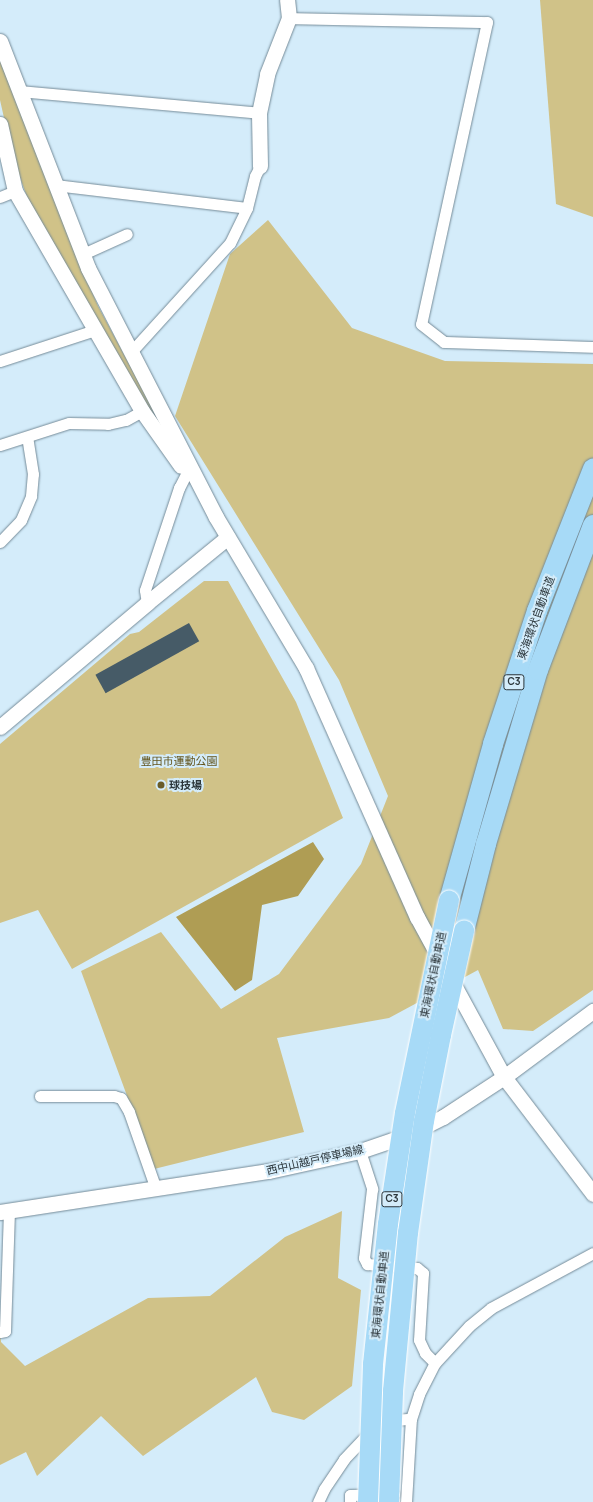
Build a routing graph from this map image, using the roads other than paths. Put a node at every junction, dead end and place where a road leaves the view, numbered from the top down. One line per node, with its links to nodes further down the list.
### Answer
1 (286, 0): 2 (street)
2 (289, 18): 5 (street); 15 (street)
3 (0, 41): 4 (street)
4 (19, 91): 5 (street); 8 (street)
5 (259, 113): 7 (street)
6 (0, 124): 9 (street)
7 (260, 166): 11 (street)
8 (55, 184): 11 (street); 13 (street)
9 (15, 191): 10 (street); 14 (street)
10 (0, 197)
11 (247, 208): 16 (street)
12 (127, 234): 13 (street)
13 (83, 254): 16 (street)
14 (95, 330): 17 (street); 18 (street)
15 (593, 347)
16 (131, 352): 23 (street)
17 (0, 361)
18 (142, 411): 19 (street); 22 (street)
19 (27, 437): 20 (street); 26 (street)
20 (0, 445)
21 (593, 469): 43 (highway, 東海環状自動車道 / C3, bridge)
22 (186, 474): 23 (street); 27 (street)
23 (216, 517): 25 (street)
24 (593, 525): 40 (highway, 東海環状自動車道 / C3, bridge)
25 (228, 537): 27 (street); 30 (street)
26 (0, 542)
27 (147, 603): 28 (street)
28 (0, 727)
29 (593, 1011): 30 (street, 西中山越戸停車場線)
30 (504, 1077): 32 (street, 西中山越戸停車場線); 34 (street)
31 (40, 1096): 33 (street)
32 (360, 1152): 33 (street, 西中山越戸停車場線); 38 (street)
33 (156, 1189): 35 (street, 西中山越戸停車場線)
34 (593, 1194)
35 (4, 1211): 37 (street)
36 (593, 1253): 38 (street)
37 (0, 1332)
38 (435, 1363): 39 (street)
39 (411, 1419): 40 (street); 41 (street)
40 (401, 1499): 42 (street)
41 (318, 1502)
42 (350, 1502)
43 (368, 1502)

